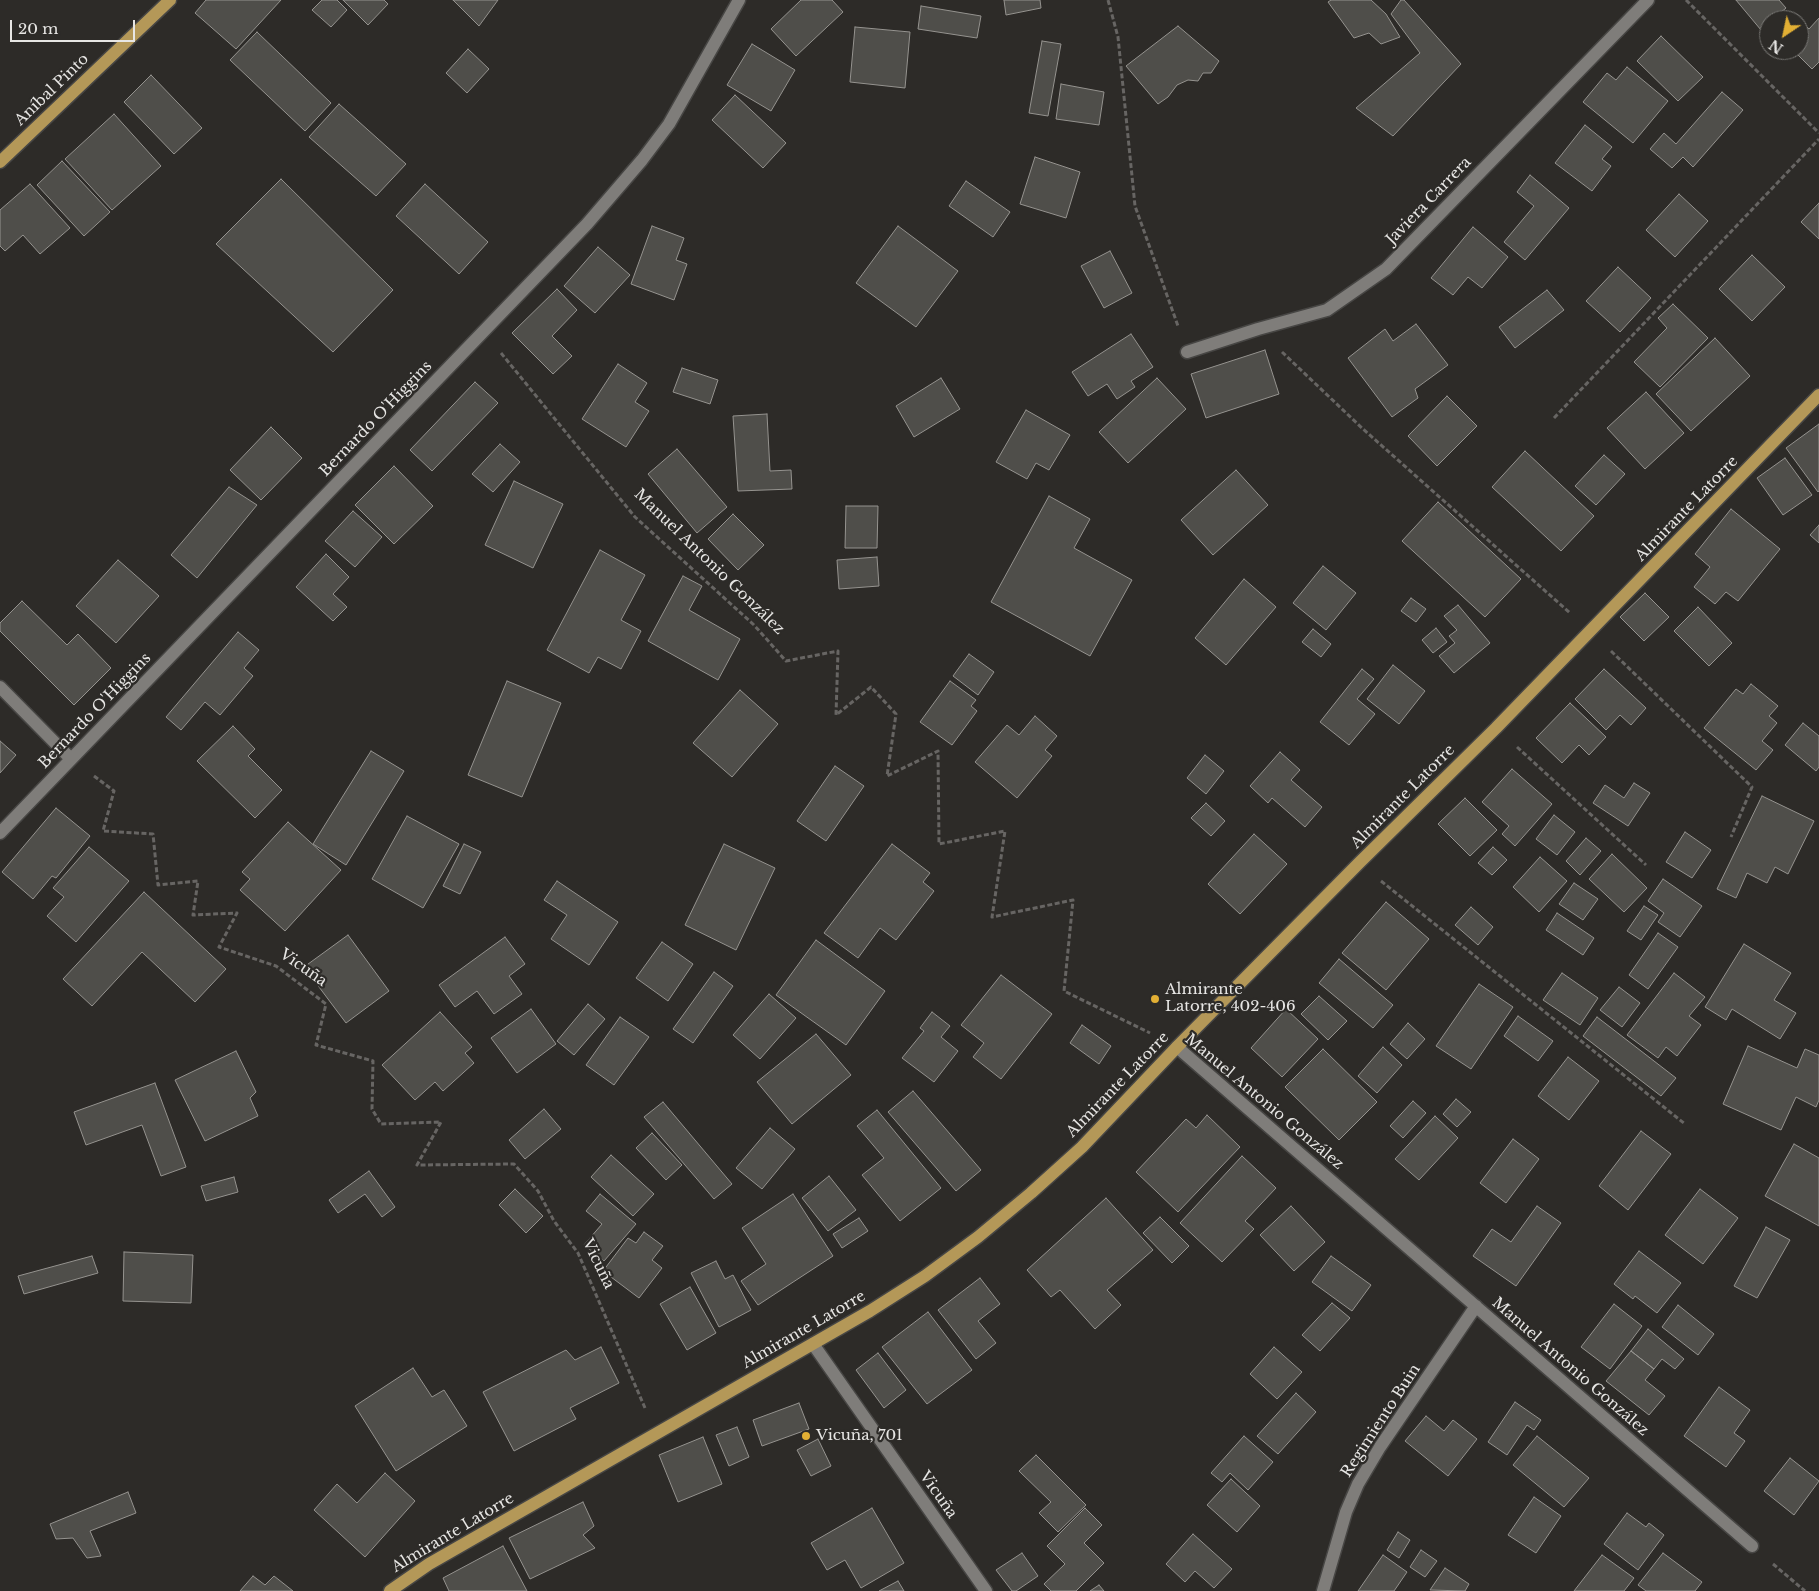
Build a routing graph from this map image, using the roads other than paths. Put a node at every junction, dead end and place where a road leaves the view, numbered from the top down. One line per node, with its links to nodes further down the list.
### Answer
1 (739, 0): 8 (street, Bernardo O'Higgins)
2 (1648, 0): 5 (street, Javiera Carrera)
3 (164, 2): 4 (main road, Aníbal Pinto)
4 (0, 162)
5 (1187, 352)
6 (1819, 395): 10 (main road, Almirante Latorre)
7 (0, 687): 8 (street)
8 (71, 759): 9 (street, Bernardo O'Higgins)
9 (0, 833)
10 (1177, 1047): 11 (street, Manuel Antonio González); 12 (main road, Almirante Latorre)
11 (1476, 1306): 13 (street, Manuel Antonio González); 16 (street, Regimiento Buin)
12 (813, 1344): 14 (main road, Almirante Latorre); 15 (street, Vicuña)
13 (1752, 1546)
14 (390, 1591)
15 (986, 1591)
16 (1323, 1591)

